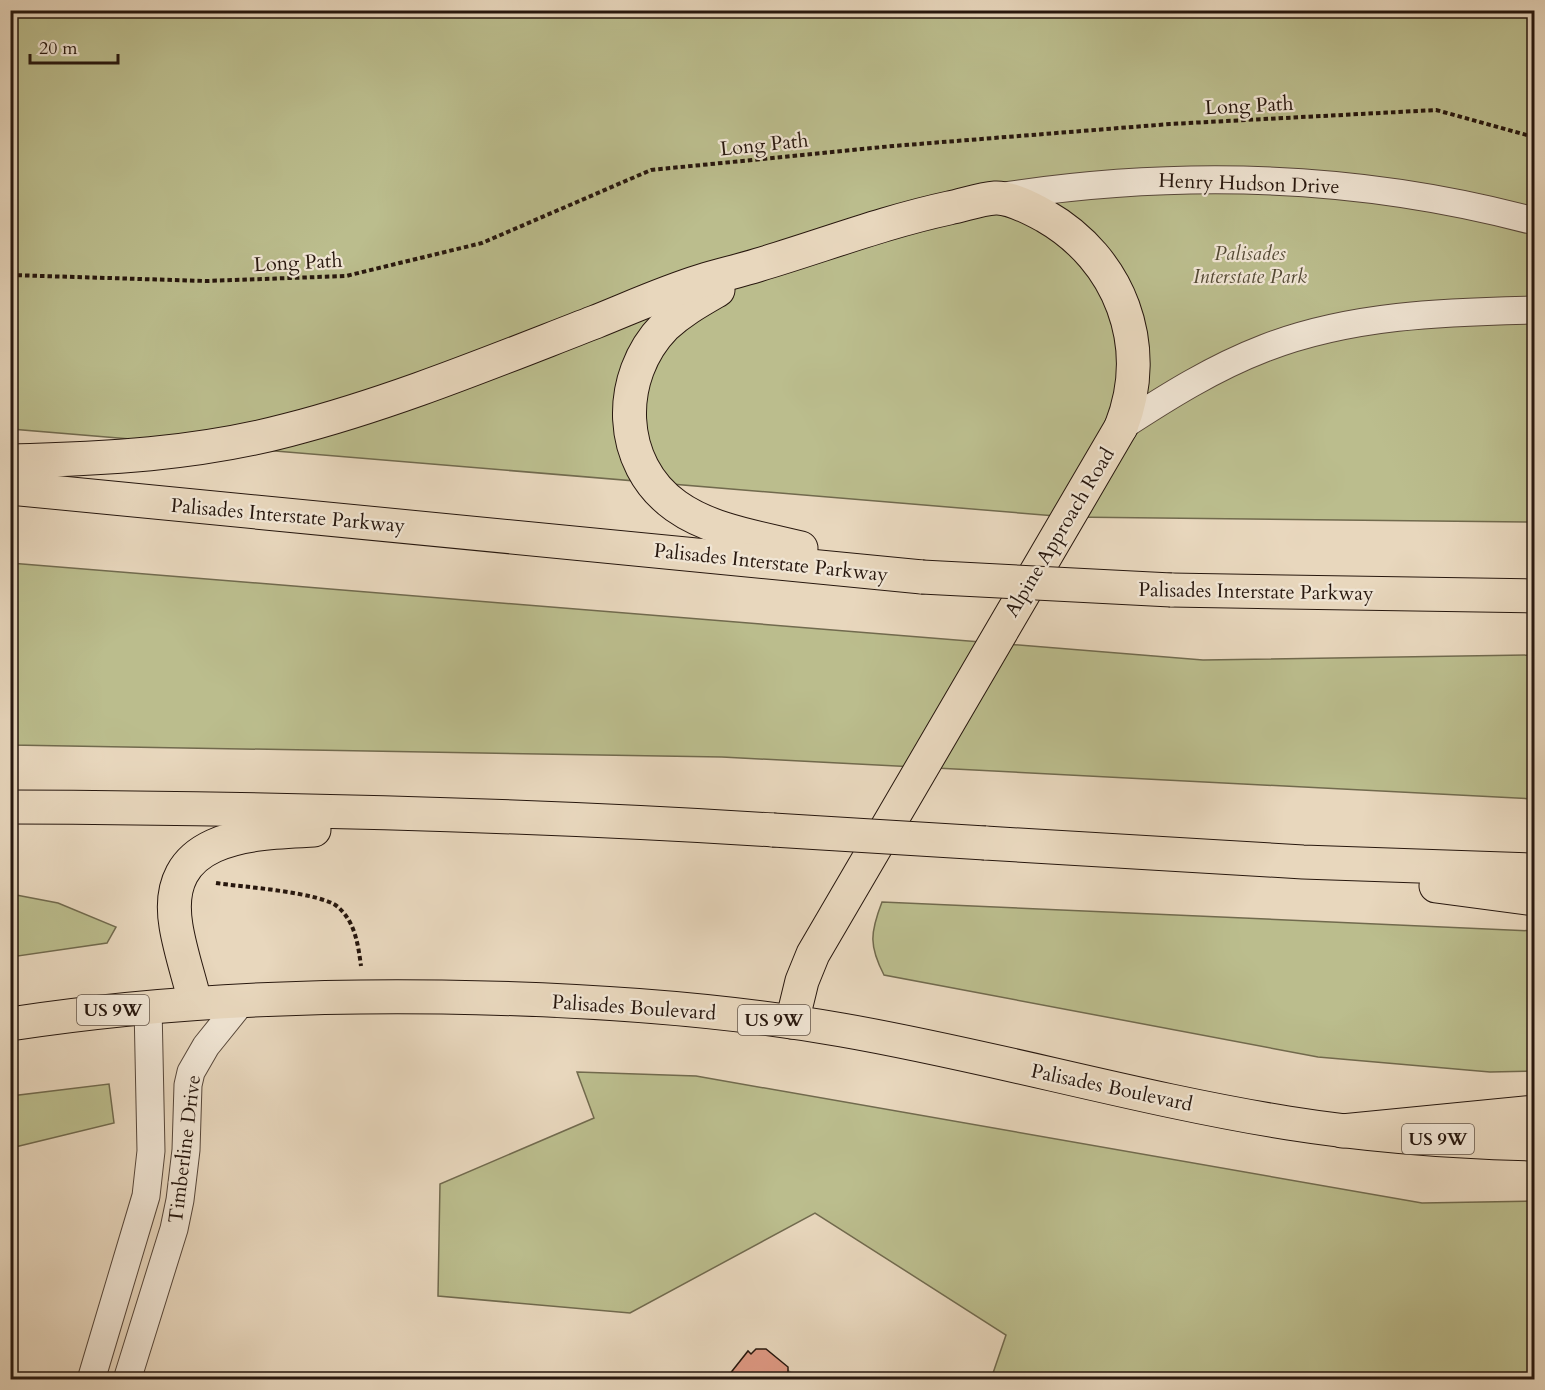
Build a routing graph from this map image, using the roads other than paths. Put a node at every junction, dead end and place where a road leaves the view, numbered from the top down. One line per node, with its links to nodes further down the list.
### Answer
1 (997, 198): 2 (street, Henry Hudson Drive); 3 (main road); 5 (main road)
2 (1534, 221)
3 (760, 265): 6 (main road); 8 (main road)
4 (1534, 310): 5 (street, Alpine Approach Road)
5 (1121, 427): 18 (main road, Alpine Approach Road)
6 (10, 461)
7 (10, 488): 8 (main road, Palisades Interstate Parkway)
8 (922, 577): 9 (main road, Palisades Interstate Parkway, bridge)
9 (1534, 596)
10 (10, 807): 11 (main road)
11 (552, 818): 12 (main road, bridge); 16 (main road)
12 (1199, 856): 13 (main road); 14 (main road)
13 (1534, 870)
14 (1534, 899)
15 (243, 1000): 16 (main road, Palisades Boulevard / US 9W); 18 (main road, Palisades Boulevard / US 9W); 24 (street, Timberline Drive)
16 (195, 1002): 17 (main road, Palisades Boulevard / US 9W)
17 (148, 1006): 19 (main road, Palisades Boulevard / US 9W); 23 (street, Timberline Drive)
18 (792, 1022): 21 (main road, Palisades Boulevard / US 9W)
19 (10, 1024)
20 (1534, 1112): 21 (main road)
21 (1342, 1131): 22 (main road, Palisades Boulevard / US 9W)
22 (1534, 1144)
23 (91, 1380)
24 (127, 1380)

